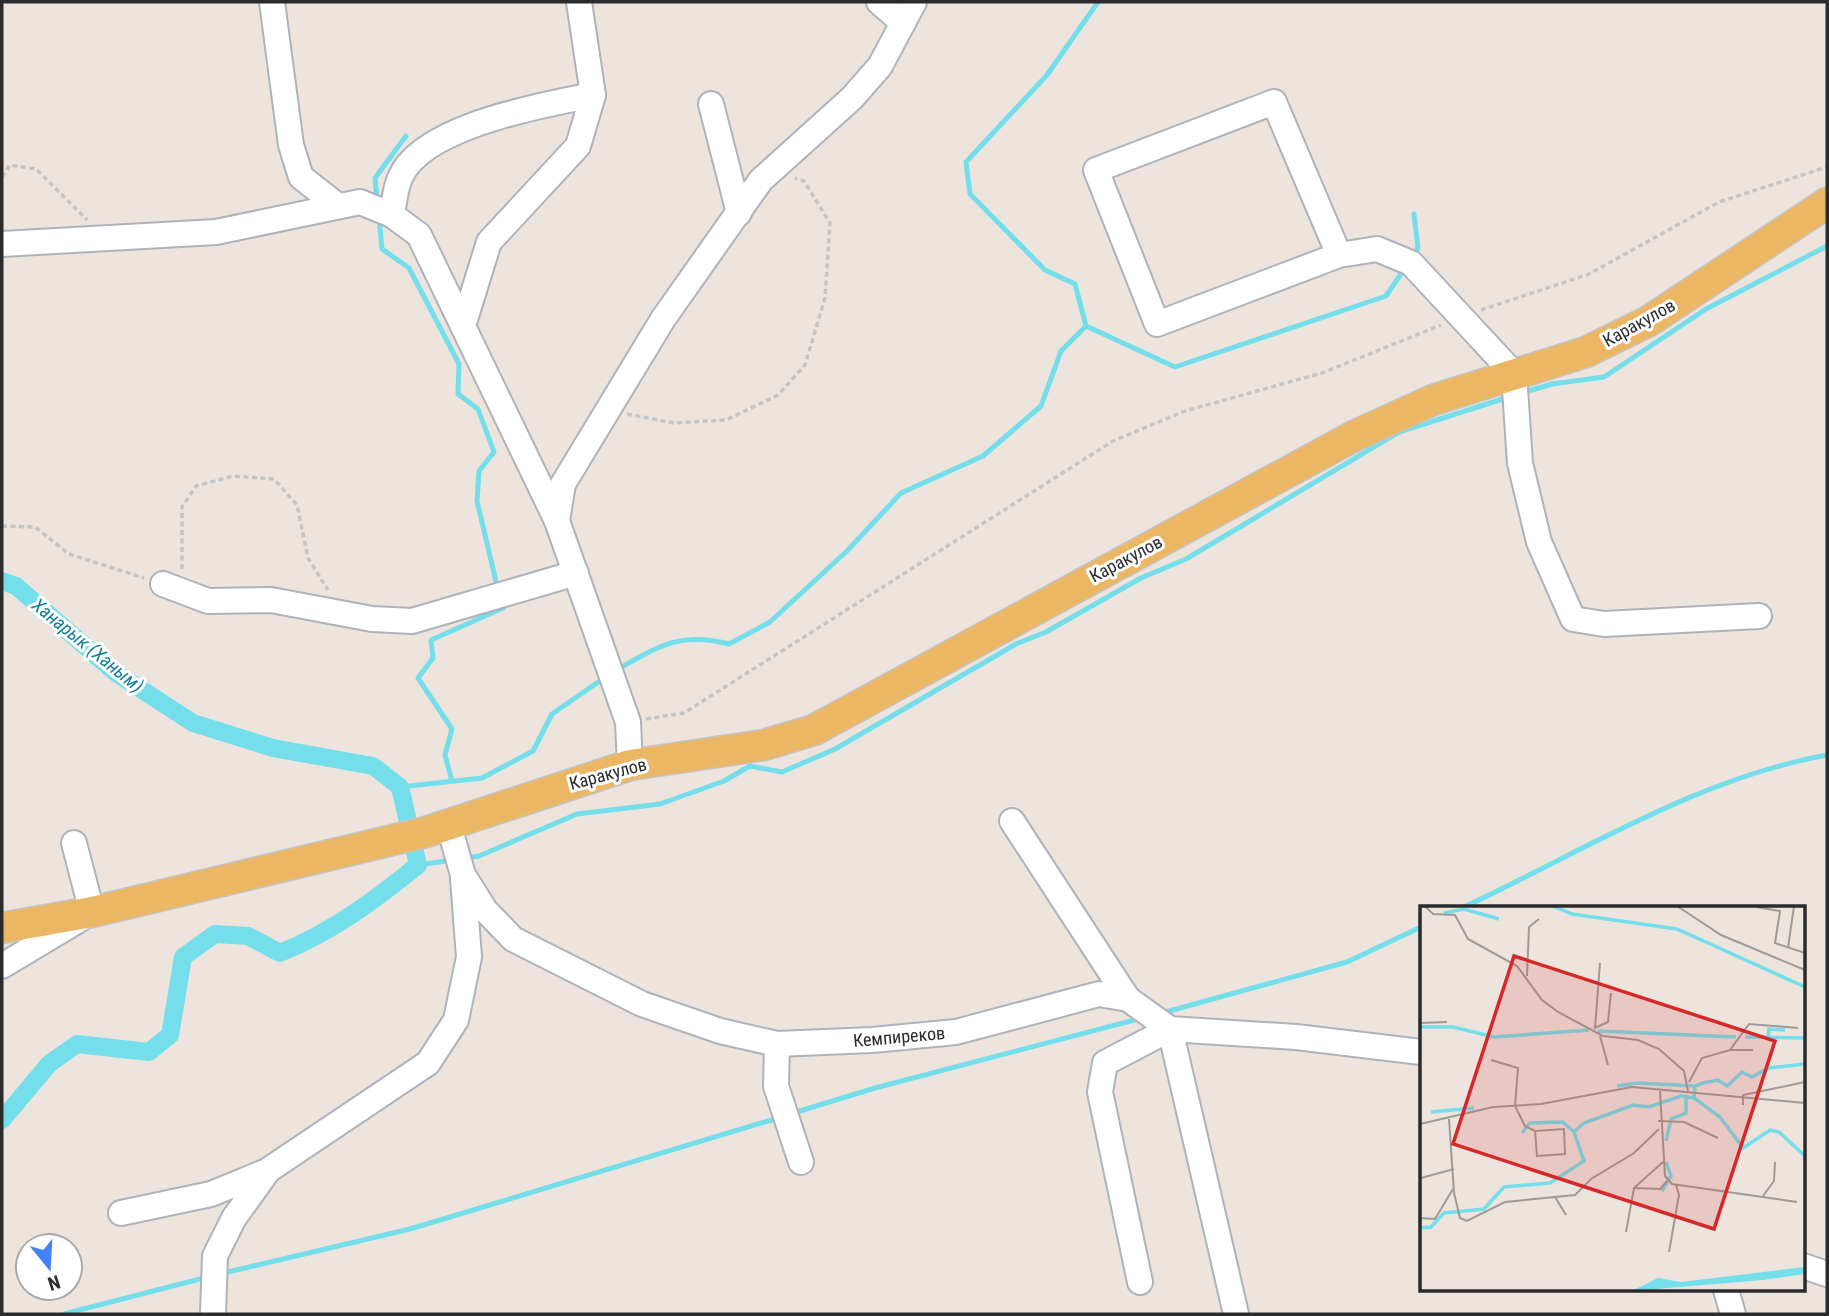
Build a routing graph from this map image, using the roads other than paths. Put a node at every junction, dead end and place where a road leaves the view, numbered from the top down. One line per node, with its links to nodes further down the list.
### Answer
1 (272, 2): 8 (street)
2 (579, 2): 5 (street)
3 (879, 2): 4 (street)
4 (908, 12): 9 (street)
5 (593, 95): 10 (street); 13 (street)
6 (711, 104): 9 (street)
7 (1827, 203): 14 (main road, Каракулов)
8 (338, 206): 10 (street); 11 (street)
9 (739, 213): 15 (street)
10 (392, 215): 13 (street)
11 (2, 244)
12 (1339, 255): 12 (street); 14 (street)
13 (463, 326): 15 (street)
14 (1514, 374): 18 (street); 19 (main road, Каракулов)
15 (557, 521): 16 (street)
16 (576, 573): 17 (street); 19 (street)
17 (172, 588)
18 (1759, 615)
19 (630, 765): 21 (main road, Каракулов)
20 (1012, 821): 27 (street)
21 (438, 829): 23 (street, Кемпиреков); 24 (main road, Каракулов)
22 (74, 843): 24 (street)
23 (463, 875): 29 (street, Кемпиреков); 32 (street)
24 (92, 912): 25 (main road, Каракулов); 26 (street)
25 (2, 928)
26 (2, 966)
27 (1133, 1003): 28 (street); 29 (street, Кемпиреков)
28 (1166, 1027): 30 (street); 36 (street); 39 (street)
29 (777, 1044): 31 (street)
30 (1420, 1052)
31 (800, 1162)
32 (267, 1171): 33 (street); 38 (street)
33 (121, 1213)
34 (1804, 1266): 35 (street)
35 (1827, 1274)
36 (1140, 1282)
37 (1727, 1292): 40 (street)
38 (213, 1314)
39 (1236, 1314)
40 (1733, 1314)

